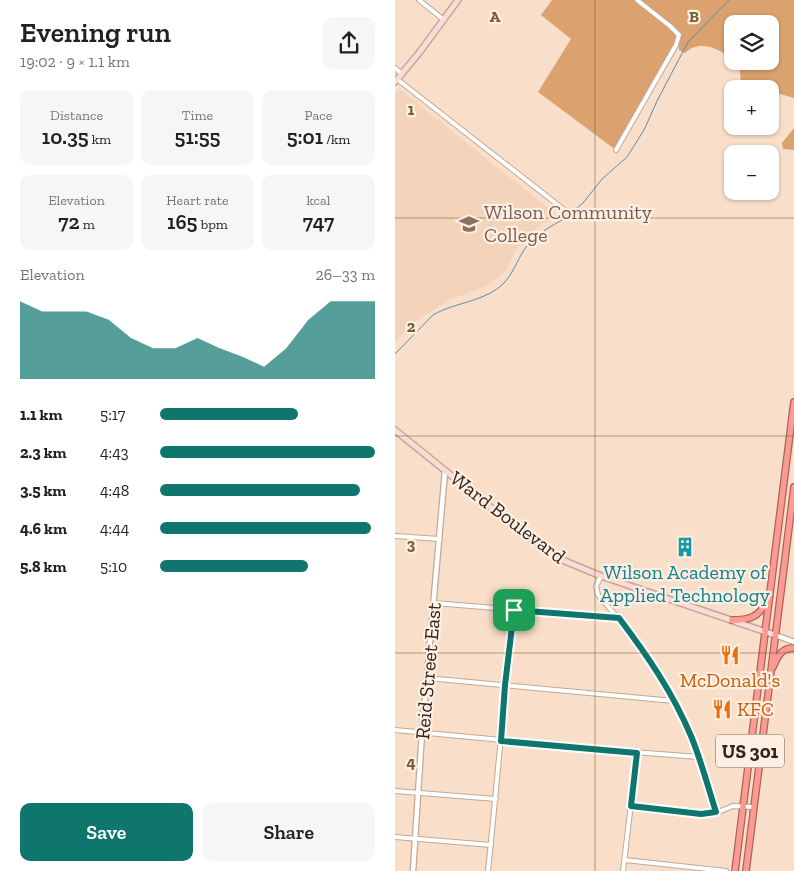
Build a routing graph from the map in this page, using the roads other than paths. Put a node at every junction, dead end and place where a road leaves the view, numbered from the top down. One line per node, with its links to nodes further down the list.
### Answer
1 (419, 0): 4 (street)
2 (458, 0): 4 (main road)
3 (637, 0): 8 (street)
4 (444, 20): 6 (main road)
5 (395, 68): 6 (street)
6 (402, 74): 7 (main road)
7 (396, 81): 9 (street)
8 (616, 150)
9 (572, 216)
10 (794, 402): 17 (highway, US 301)
11 (395, 430): 12 (main road, Ward Boulevard)
12 (445, 471): 15 (street, Reid Street East); 16 (main road, Ward Boulevard)
13 (794, 487): 23 (highway, US 301)
14 (395, 536): 15 (street)
15 (440, 539): 18 (street, Reid Street East)
16 (601, 576): 20 (street); 21 (main road, Ward Boulevard)
17 (769, 596): 21 (highway); 22 (highway, US 301)
18 (434, 603): 19 (street); 27 (street, Reid Street East)
19 (514, 610): 20 (street); 28 (street)
20 (619, 618): 29 (street)
21 (732, 620): 22 (main road, Ward Boulevard)
22 (765, 631): 23 (main road, Ward Boulevard); 39 (highway, US 301)
23 (775, 635): 24 (street); 26 (highway, US 301)
24 (794, 642)
25 (794, 648): 26 (highway)
26 (770, 676): 40 (highway, US 301)
27 (427, 678): 28 (street); 31 (street, Reid Street East)
28 (505, 685): 29 (street); 32 (street)
29 (674, 701): 34 (street)
30 (395, 730): 31 (street)
31 (422, 733): 32 (street); 36 (street, Reid Street East)
32 (501, 741): 33 (street); 37 (street)
33 (637, 753): 34 (street); 38 (street)
34 (699, 757): 41 (street)
35 (395, 791): 36 (street)
36 (419, 794): 37 (street); 43 (street, Reid Street East)
37 (496, 800): 44 (street)
38 (631, 806): 41 (street); 45 (street)
39 (743, 806): 40 (street); 41 (street); 50 (highway, US 301)
40 (753, 807): 51 (highway, US 301)
41 (716, 812)
42 (395, 837): 43 (street)
43 (416, 839): 44 (street); 46 (street, Reid Street East)
44 (491, 845): 47 (street)
45 (625, 860): 48 (street); 49 (street)
46 (413, 871)
47 (488, 871)
48 (623, 871)
49 (725, 871)
50 (735, 871)
51 (746, 871)

